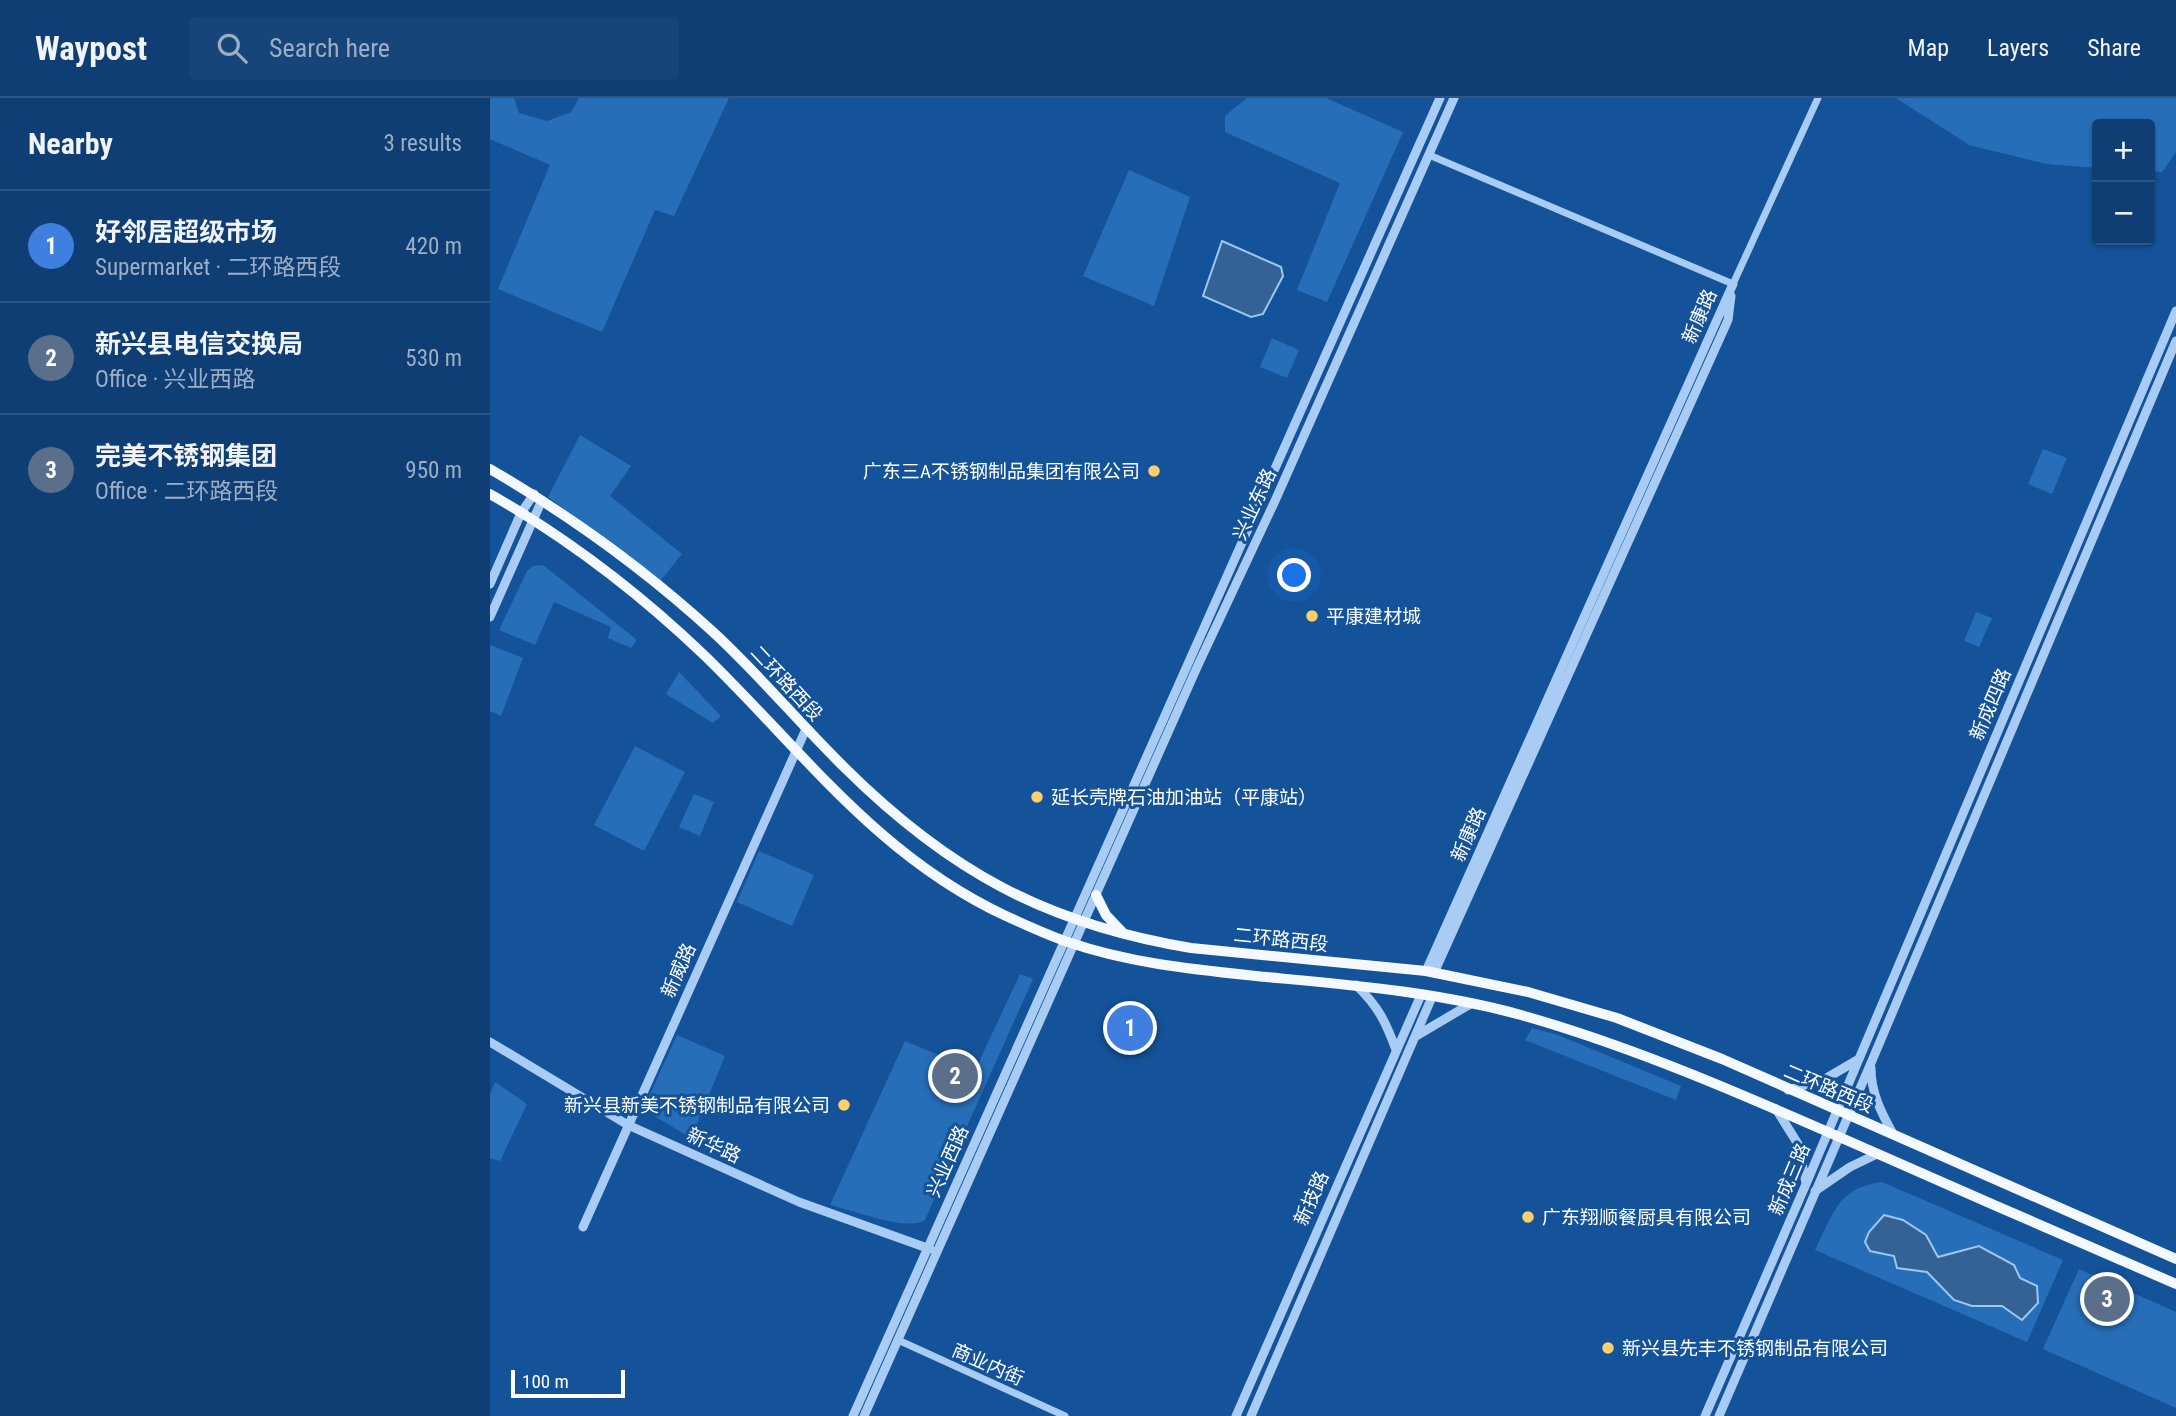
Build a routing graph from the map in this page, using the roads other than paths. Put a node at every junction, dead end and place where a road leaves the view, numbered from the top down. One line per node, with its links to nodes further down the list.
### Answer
1 (1440, 98): 18 (street, 兴业东路)
2 (1454, 98): 4 (street, 兴业东路)
3 (1818, 98): 5 (street)
4 (1429, 155): 5 (street); 17 (street, 兴业东路)
5 (1732, 284): 21 (street, 新康路)
6 (2176, 311): 28 (street, 新成四路)
7 (2176, 341): 29 (street, 新成四路)
8 (490, 469): 10 (main road, 二环路西段)
9 (490, 494): 11 (main road, 二环路西段)
10 (538, 497): 11 (street); 12 (street); 15 (main road, 二环路西段)
11 (521, 513): 12 (main road, 二环路西段); 13 (street)
12 (533, 521): 14 (street); 16 (main road, 二环路西段)
13 (490, 584)
14 (490, 617)
15 (806, 729): 16 (street, 新威路); 18 (main road, 二环路西段)
16 (795, 751): 20 (main road, 二环路西段); 33 (street, 新威路)
17 (1096, 895): 18 (street, 兴业东路); 19 (main road)
18 (1078, 921): 19 (main road, 二环路西段); 20 (street, 兴业西路)
19 (1125, 934): 21 (main road, 二环路西段)
20 (1068, 942): 22 (main road, 二环路西段); 40 (street, 兴业西路)
21 (1430, 972): 30 (main road, 二环路西段)
22 (1356, 985): 23 (main road, 二环路西段); 27 (street)
23 (1427, 996): 24 (main road, 二环路西段); 25 (street, 新技路); 27 (street, 新技路)
24 (1472, 1003): 25 (street); 31 (main road, 二环路西段)
25 (1415, 1037): 48 (street, 新技路)
26 (490, 1042): 33 (street, 新华路)
27 (1396, 1050): 47 (street, 新技路)
28 (1859, 1059): 30 (street); 32 (street, 新成四路)
29 (1871, 1063): 32 (street, 新成四路); 35 (street)
30 (1788, 1090): 32 (main road, 二环路西段)
31 (1776, 1109): 34 (main road, 二环路西段); 37 (street)
32 (1843, 1113): 34 (street, 新成三路); 35 (main road, 二环路西段)
33 (628, 1125): 39 (street, 新威路); 40 (street, 新华路)
34 (1833, 1134): 36 (main road, 二环路西段); 37 (street, 新成三路); 38 (street, 新成三路)
35 (1893, 1134): 41 (main road, 二环路西段)
36 (1877, 1154): 38 (street); 42 (main road, 二环路西段)
37 (1806, 1184): 49 (street, 新成三路)
38 (1814, 1192): 50 (street, 新成三路)
39 (583, 1227)
40 (932, 1250): 43 (street, 兴业西路); 44 (street, 兴业西路)
41 (2176, 1259)
42 (2176, 1284)
43 (898, 1340): 45 (street, 兴业西路); 46 (street, 商业内街)
44 (853, 1416)
45 (864, 1416)
46 (1065, 1416)
47 (1236, 1416)
48 (1251, 1416)
49 (1705, 1416)
50 (1719, 1416)

